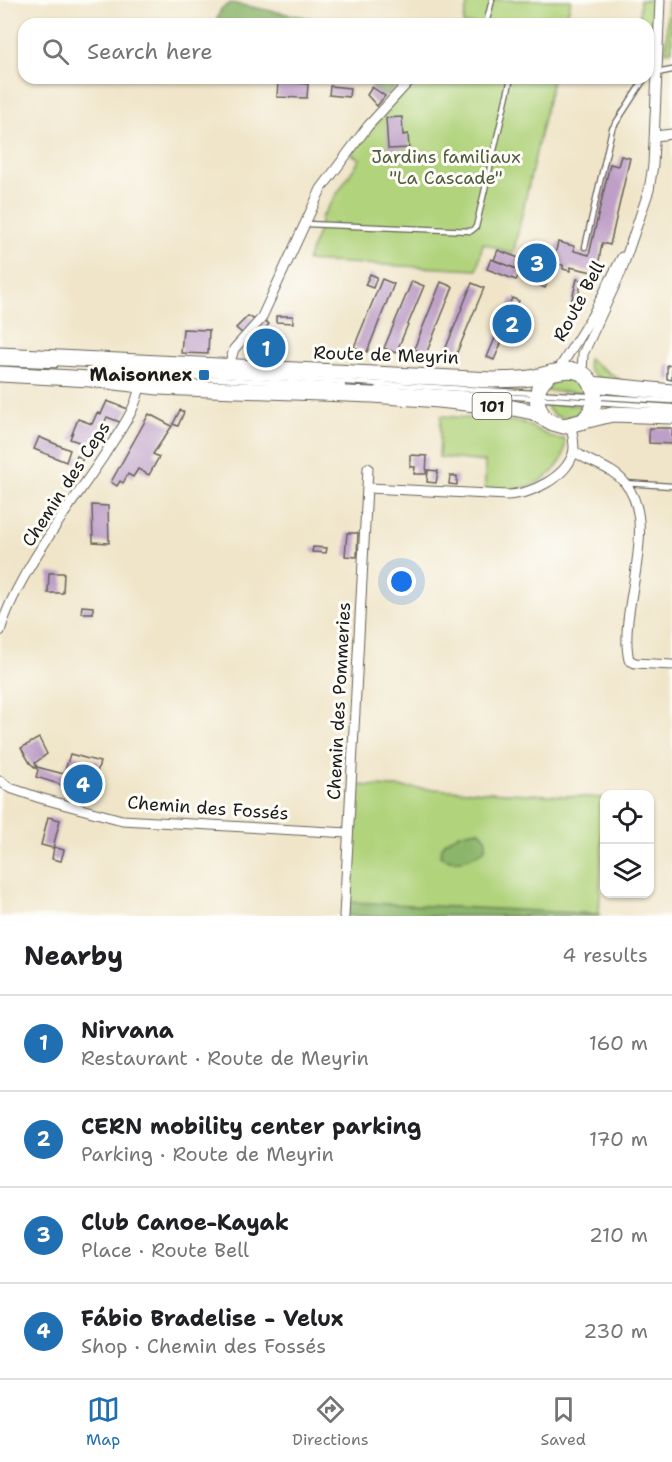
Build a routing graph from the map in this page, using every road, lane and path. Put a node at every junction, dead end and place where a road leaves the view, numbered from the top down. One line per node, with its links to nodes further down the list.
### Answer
1 (492, 0): 3 (lane)
2 (660, 0): 4 (street, Route Bell)
3 (488, 18)
4 (654, 49)
5 (672, 70): 6 (lane)
6 (654, 73)
7 (406, 84): 13 (street)
8 (510, 84): 13 (lane)
9 (641, 84): 14 (lane)
10 (652, 84): 12 (street, Route Bell)
11 (672, 134): 12 (street)
12 (655, 136): 15 (street, Route Bell)
13 (305, 224): 19 (street)
14 (585, 247)
15 (628, 247): 22 (street, Route Bell); 25 (street, Route Bell)
16 (0, 355): 19 (main road, Route de Meyrin / 101)
17 (0, 363): 18 (lane)
18 (58, 365)
19 (229, 366): 22 (main road, Route de Meyrin / 101)
20 (93, 367): 27 (lane)
21 (0, 368): 27 (lane)
22 (557, 370): 25 (main road, Route de Meyrin / 101); 27 (main road, 101)
23 (0, 374): 24 (main road, 101)
24 (140, 386): 30 (main road, 101); 38 (street, Chemin des Ceps)
25 (591, 389): 26 (main road, Route de Meyrin / 101); 27 (lane); 28 (lane); 29 (lane); 32 (main road)
26 (672, 392)
27 (537, 395): 30 (main road, 101)
28 (672, 401)
29 (672, 407)
30 (543, 416): 32 (main road, 101)
31 (672, 416): 32 (main road)
32 (577, 423): 33 (street)
33 (574, 452): 35 (street); 37 (street)
34 (368, 468): 37 (street, Chemin des Pommeries)
35 (624, 483): 36 (lane); 39 (street)
36 (672, 486)
37 (369, 488): 41 (street, Chemin des Pommeries)
38 (0, 631)
39 (672, 665)
40 (0, 781): 41 (street, Chemin des Fossés)
41 (348, 833): 42 (street, Chemin des Pommeries)
42 (344, 916)

